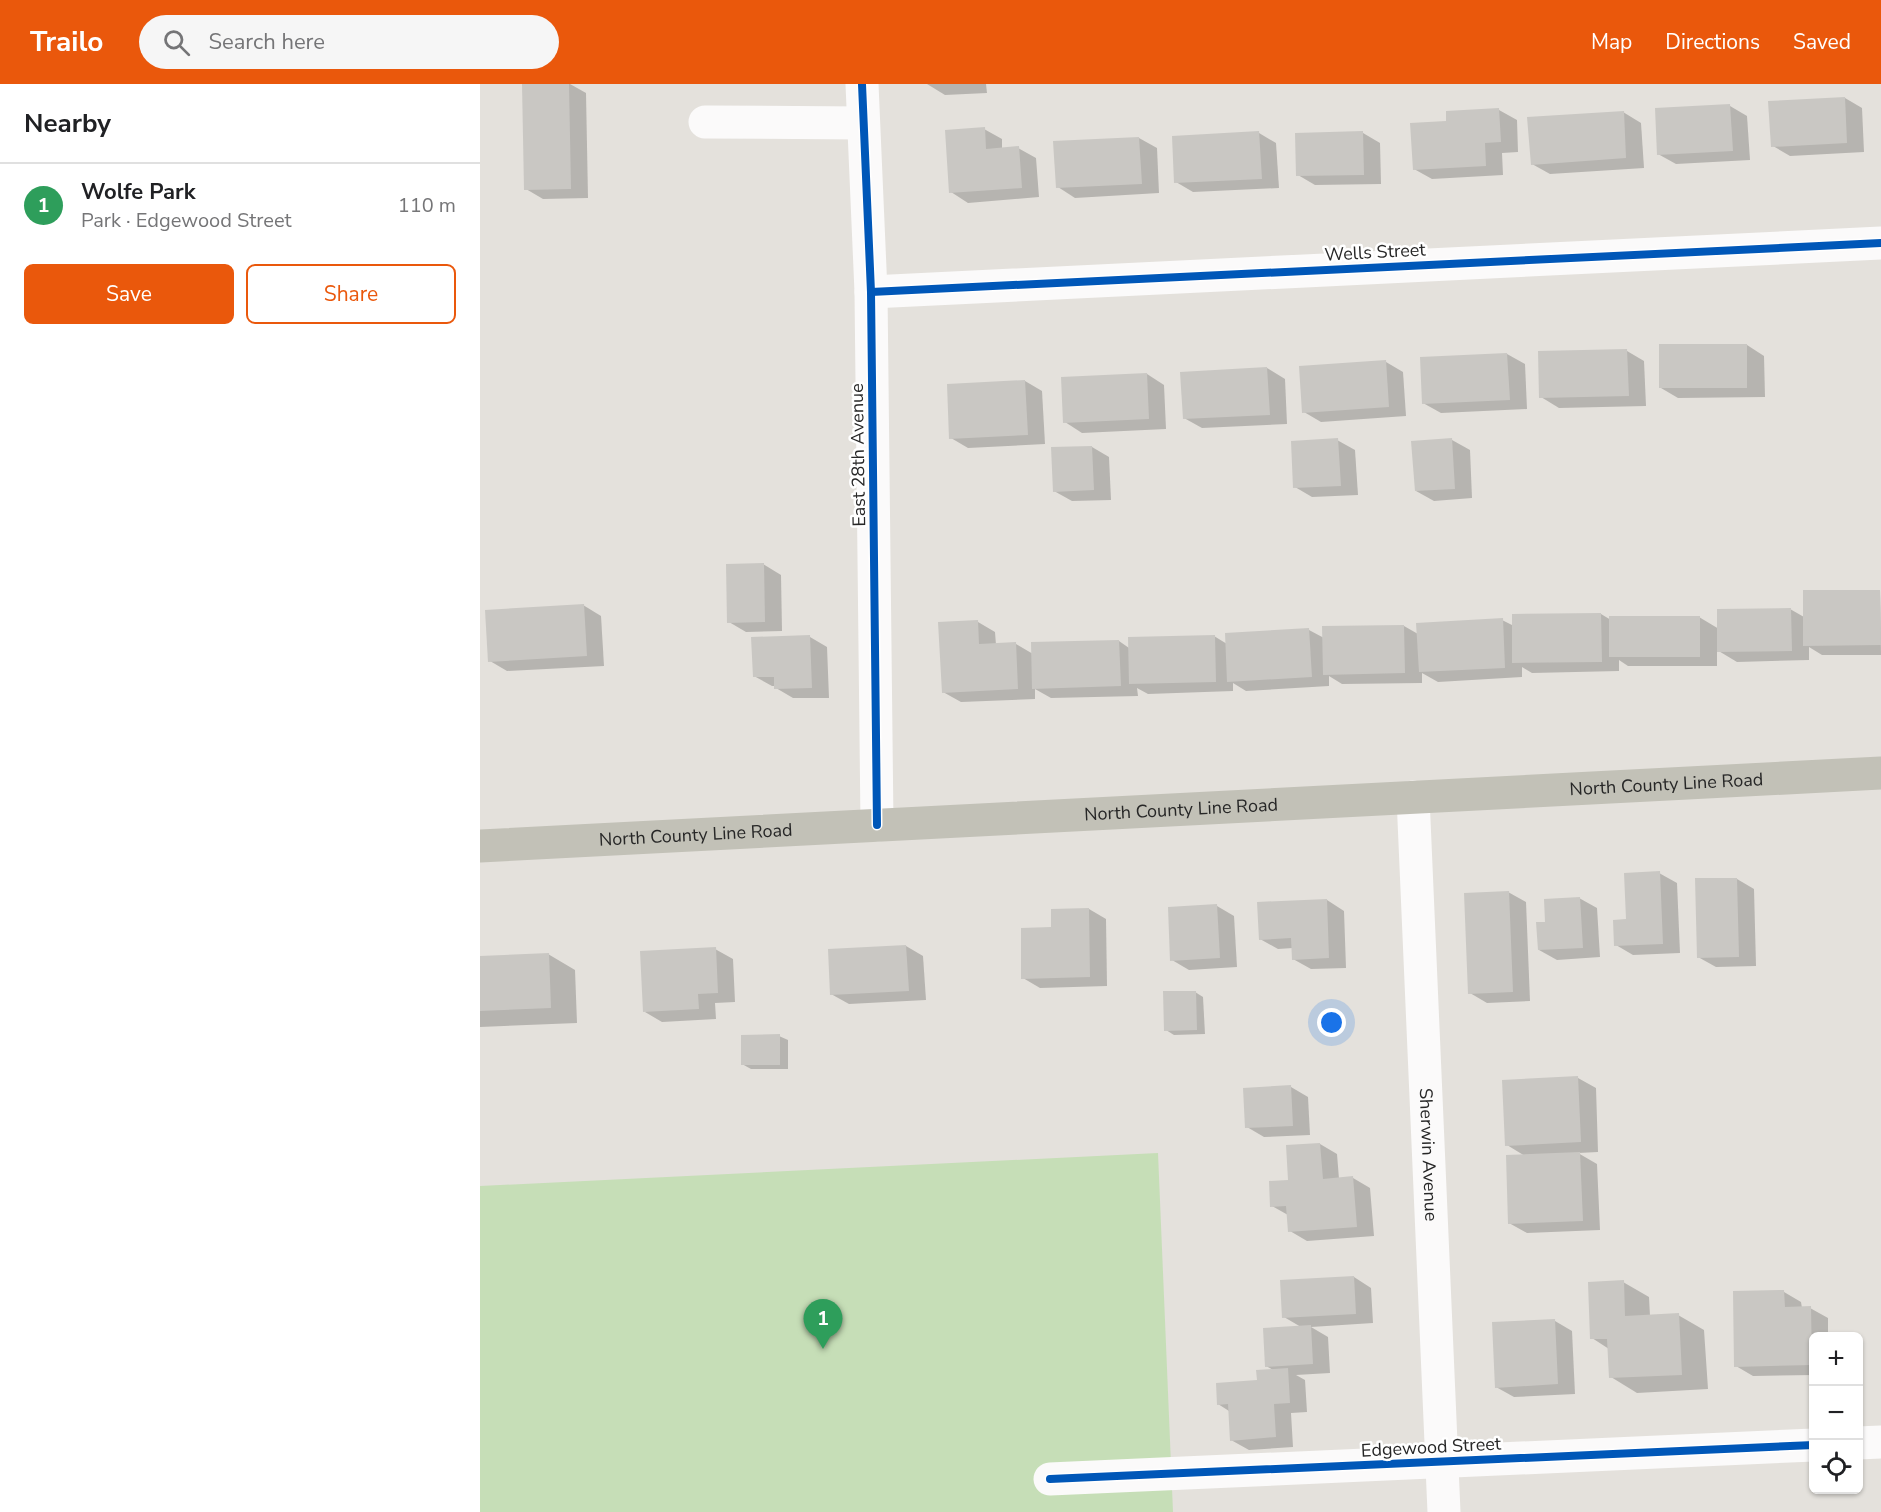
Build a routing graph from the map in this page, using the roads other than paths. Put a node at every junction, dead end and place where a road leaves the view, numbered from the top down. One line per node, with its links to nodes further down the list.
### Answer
1 (862, 84): 3 (street, East 28th Avenue)
2 (705, 122): 3 (street)
3 (863, 123): 5 (street, East 28th Avenue)
4 (1881, 243): 5 (street, Wells Street)
5 (871, 292): 8 (street, East 28th Avenue)
6 (1881, 773): 7 (main road, North County Line Road)
7 (1413, 797): 8 (main road, North County Line Road); 13 (street, Sherwin Avenue)
8 (877, 825): 9 (main road, North County Line Road)
9 (480, 846)
10 (1881, 1442): 11 (street)
11 (1863, 1443)
12 (1809, 1445): 13 (street, Edgewood Street)
13 (1441, 1461): 14 (street, Edgewood Street); 15 (street, Sherwin Avenue)
14 (1050, 1479)
15 (1443, 1512)

